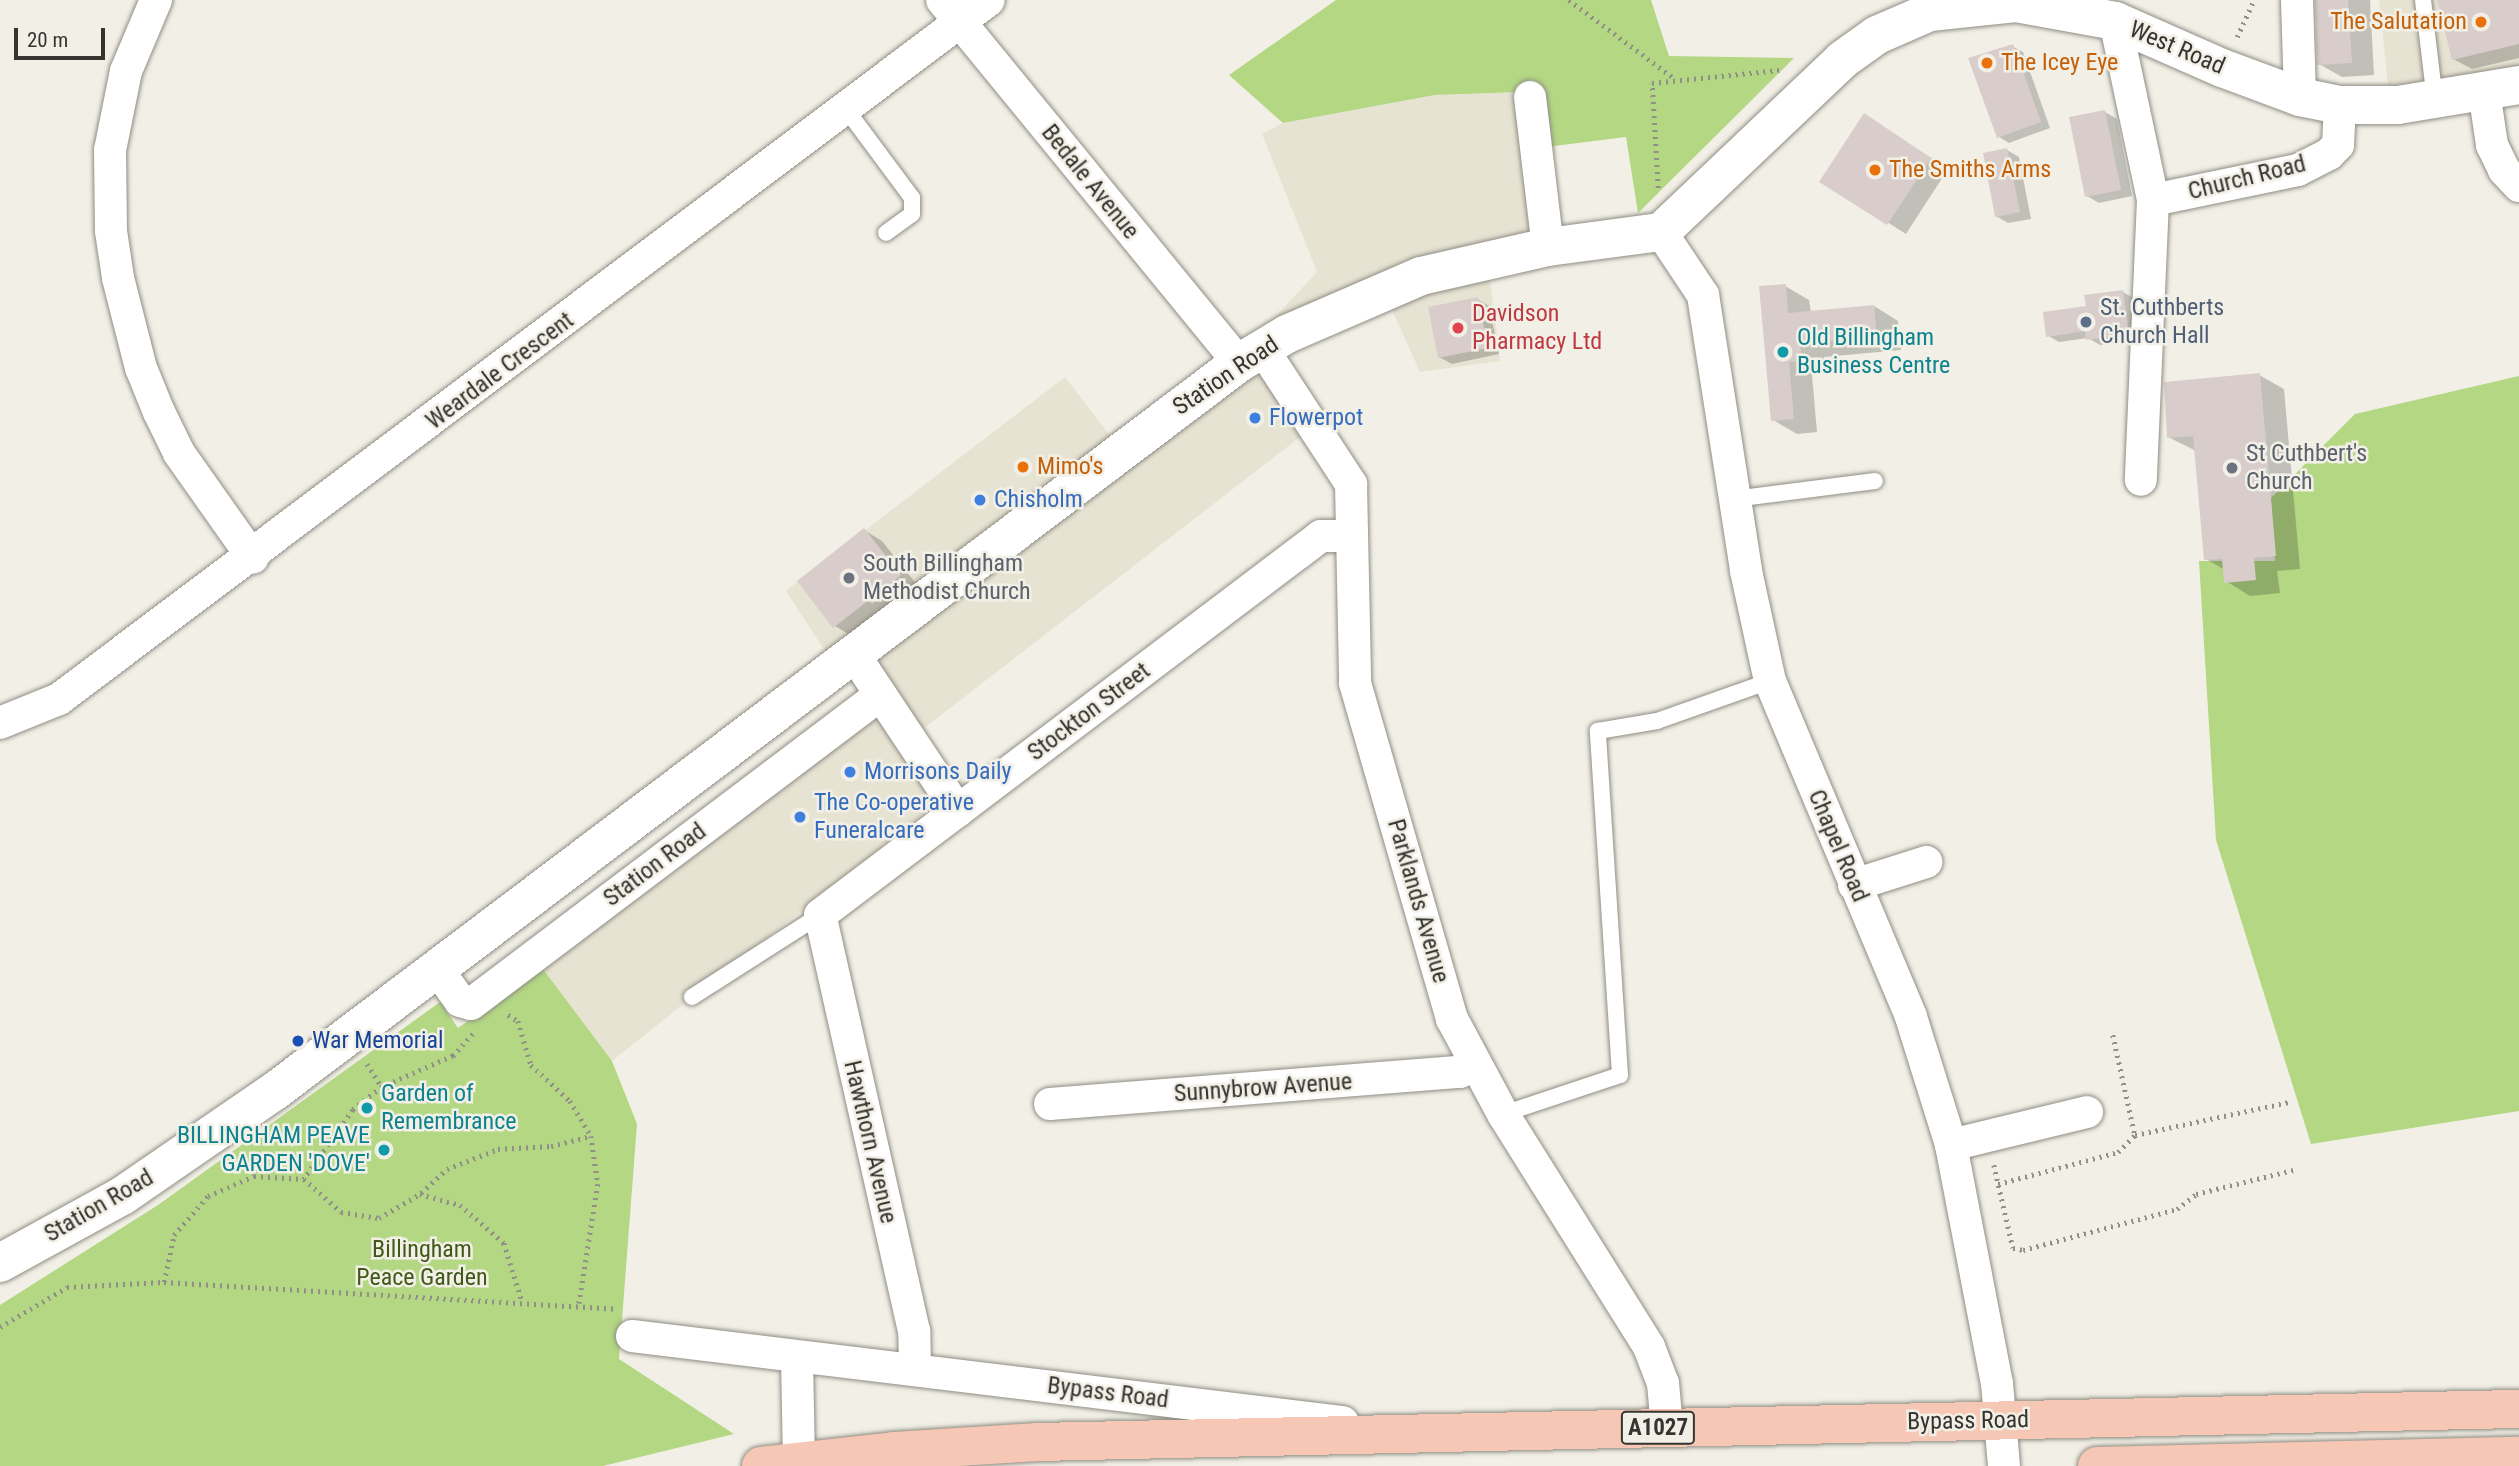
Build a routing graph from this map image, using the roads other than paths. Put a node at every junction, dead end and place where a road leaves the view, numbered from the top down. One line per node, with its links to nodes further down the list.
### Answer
1 (156, 0): 23 (street)
2 (989, 0): 5 (street, Weardale Crescent)
3 (2297, 0): 9 (street)
4 (2423, 0): 10 (lane)
5 (950, 12): 12 (street, Weardale Crescent); 18 (street, Bedale Avenue)
6 (2115, 21): 9 (street, West Road); 14 (street, Church Road); 15 (street, West Road)
7 (2502, 88): 10 (street, West Road); 13 (street)
8 (1530, 97): 17 (street)
9 (2300, 97): 11 (street, West Road)
10 (2435, 100): 11 (street, West Road)
11 (2340, 105): 14 (street, Church Road)
12 (846, 109): 16 (lane); 23 (street, Weardale Crescent)
13 (2519, 186)
14 (2152, 200): 19 (street, Church Road)
15 (1661, 232): 17 (street, Station Road); 21 (street, Chapel Road)
16 (886, 233)
17 (1548, 247): 18 (street, Station Road)
18 (1250, 356): 22 (street, Parklands Avenue); 24 (street, Station Road)
19 (2141, 480)
20 (1875, 481): 21 (lane)
21 (1734, 499): 25 (street, Chapel Road)
22 (1352, 536): 28 (street, Stockton Street); 34 (street, Parklands Avenue)
23 (253, 558): 27 (street, Weardale Crescent)
24 (855, 656): 26 (street); 32 (street, Station Road)
25 (1770, 681): 30 (street, Chapel Road); 37 (lane)
26 (880, 695): 28 (street); 32 (street, Station Road)
27 (0, 723)
28 (958, 811): 31 (street, Stockton Street)
29 (1926, 862): 30 (street)
30 (1854, 885): 38 (street, Chapel Road)
31 (820, 915): 33 (lane, Stockton Street); 43 (street, Hawthorn Avenue)
32 (437, 968): 39 (street, Station Road)
33 (692, 997)
34 (1475, 1065): 35 (street, Sunnybrow Avenue); 37 (street, Parklands Avenue)
35 (1050, 1104)
36 (2087, 1112): 38 (street)
37 (1503, 1114): 46 (street, Parklands Avenue)
38 (1951, 1145): 45 (street, Chapel Road)
39 (16, 1254): 40 (street, Station Road)
40 (0, 1272)
41 (632, 1336): 42 (street, Bypass Road)
42 (797, 1357): 43 (street, Bypass Road); 49 (street)
43 (915, 1370): 47 (street, Bypass Road)
44 (2519, 1409): 45 (main road, Bypass Road / A1027)
45 (2002, 1420): 46 (main road, Bypass Road / A1027); 51 (street, Chapel Road)
46 (1667, 1427): 47 (main road, Bypass Road / A1027)
47 (1418, 1431): 49 (main road, Bypass Road / A1027)
48 (2519, 1456): 52 (main road)
49 (798, 1463): 50 (main road, Bypass Road / A1027)
50 (761, 1466)
51 (2004, 1466)
52 (2097, 1466)

